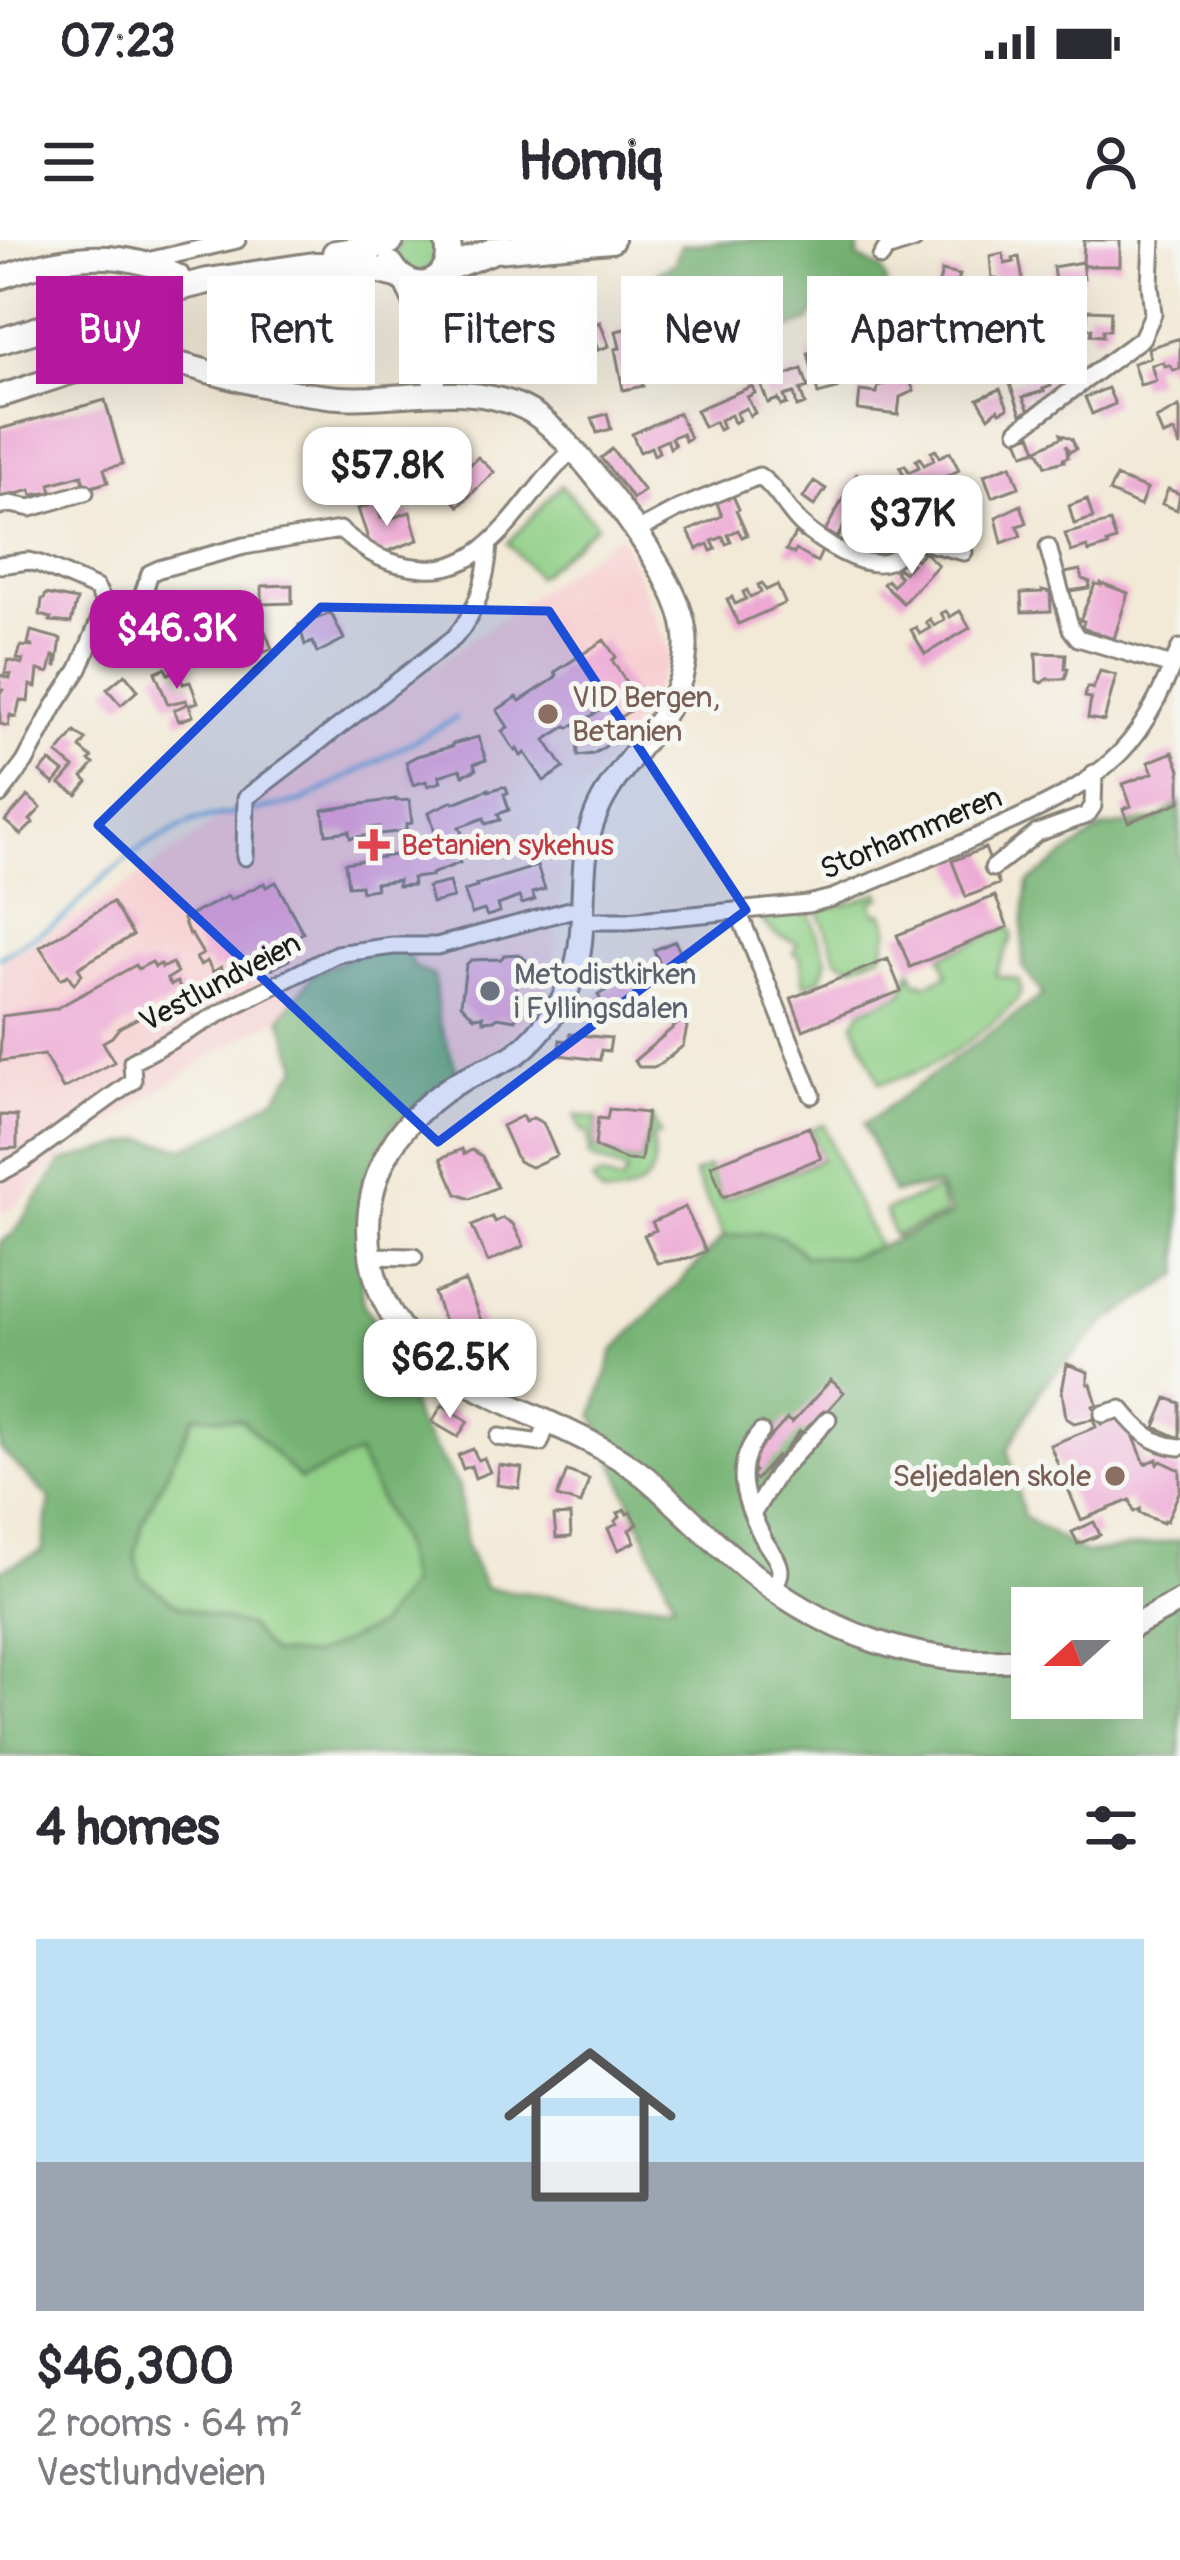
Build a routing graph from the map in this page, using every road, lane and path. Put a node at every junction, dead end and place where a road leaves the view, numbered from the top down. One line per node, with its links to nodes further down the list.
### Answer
1 (237, 240): 8 (street)
2 (447, 240): 9 (main road)
3 (611, 240): 9 (main road)
4 (914, 240): 7 (street)
5 (1152, 240): 21 (street)
6 (391, 241): 10 (main road); 11 (main road)
7 (881, 257)
8 (140, 263): 10 (main road); 15 (main road)
9 (444, 272): 12 (main road); 13 (main road)
10 (178, 276)
11 (400, 276)
12 (437, 276)
13 (443, 276)
14 (399, 277): 18 (main road)
15 (0, 278)
16 (36, 318): 17 (main road)
17 (0, 329)
18 (0, 340)
19 (435, 384): 20 (main road); 22 (main road)
20 (0, 396)
21 (1018, 430)
22 (573, 450): 25 (main road); 26 (street)
23 (85, 492): 24 (street)
24 (0, 506)
25 (635, 532): 28 (street); 40 (main road)
26 (489, 544): 30 (street); 37 (street)
27 (1048, 547): 34 (street)
28 (964, 552)
29 (0, 565): 31 (street)
30 (143, 594)
31 (106, 605): 32 (street); 36 (street)
32 (232, 618)
33 (1180, 648): 34 (street, Storhammeren)
34 (1172, 666): 35 (street, Storhammeren)
35 (1094, 773): 38 (street, Storhammeren); 39 (street, Storhammeren)
36 (0, 795)
37 (244, 857)
38 (993, 868)
39 (738, 911): 40 (street, Storhammeren); 41 (street)
40 (584, 916): 42 (street, Vestlundveien); 43 (main road)
41 (812, 1095)
42 (0, 1173)
43 (370, 1256): 44 (street); 47 (main road)
44 (414, 1257)
45 (1102, 1414): 50 (street)
46 (828, 1418): 51 (street)
47 (548, 1422): 49 (street); 52 (main road)
48 (760, 1432): 51 (street)
49 (499, 1437)
50 (1180, 1448)
51 (753, 1513): 52 (street)
52 (773, 1589): 55 (main road)
53 (1180, 1601): 54 (main road)
54 (1143, 1621)
55 (1011, 1660)

